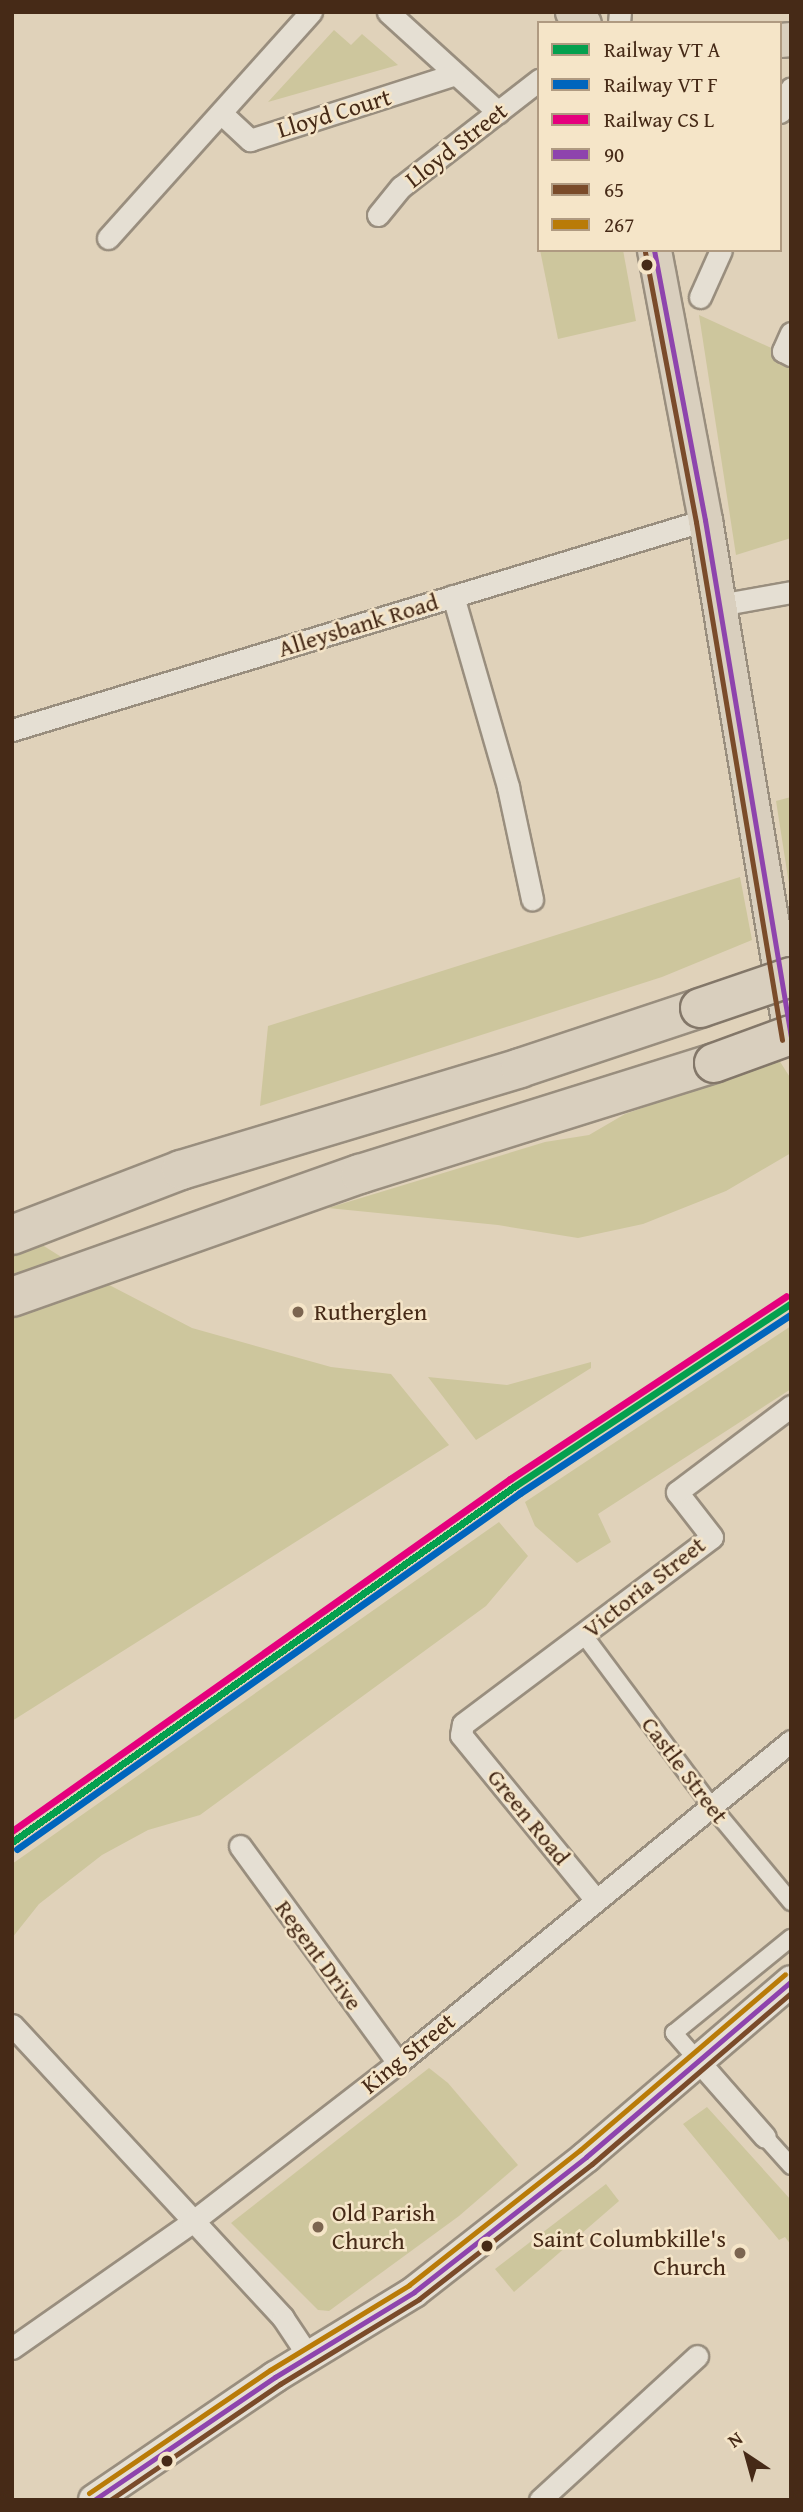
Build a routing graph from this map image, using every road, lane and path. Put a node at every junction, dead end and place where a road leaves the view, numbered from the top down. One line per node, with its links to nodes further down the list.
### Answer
1 (311, 12): 8 (street)
2 (388, 12): 3 (street)
3 (456, 74): 7 (street); 8 (street, Lloyd Court)
4 (537, 82): 7 (street, Lloyd Street)
5 (791, 88): 6 (street)
6 (782, 108)
7 (498, 112): 9 (street, Lloyd Street)
8 (221, 113): 10 (street)
9 (378, 215)
10 (108, 238)
11 (654, 252): 14 (main road)
12 (720, 252): 13 (street)
13 (701, 297)
14 (705, 520): 16 (street, Alleysbank Road); 17 (main road)
15 (791, 592): 17 (street)
16 (453, 596): 18 (street, Alleysbank Road); 19 (street)
17 (719, 605): 21 (main road)
18 (12, 730)
19 (532, 899)
20 (791, 977): 22 (highway, bridge)
21 (791, 1037): 23 (highway, bridge)
22 (12, 1235)
23 (12, 1297)
24 (791, 1406): 25 (street, Victoria Street)
25 (583, 1634): 26 (street, Victoria Street); 28 (street, Castle Street)
26 (461, 1735): 30 (street, Green Road)
27 (791, 1741): 28 (street, King Street)
28 (711, 1807): 30 (street, King Street); 31 (street, Castle Street)
29 (240, 1846): 36 (street, Regent Drive)
30 (596, 1900): 36 (street, King Street)
31 (791, 1902)
32 (791, 1938): 37 (street)
33 (791, 1981): 37 (main road)
34 (791, 1998): 37 (main road)
35 (17, 2038): 40 (street)
36 (398, 2063): 40 (street, King Street)
37 (700, 2063): 38 (street); 43 (main road)
38 (765, 2137): 39 (street)
39 (791, 2166)
40 (192, 2222): 41 (street, King Street); 43 (street)
41 (12, 2348)
42 (697, 2356): 45 (street)
43 (309, 2357): 44 (main road)
44 (94, 2500)
45 (540, 2500)

